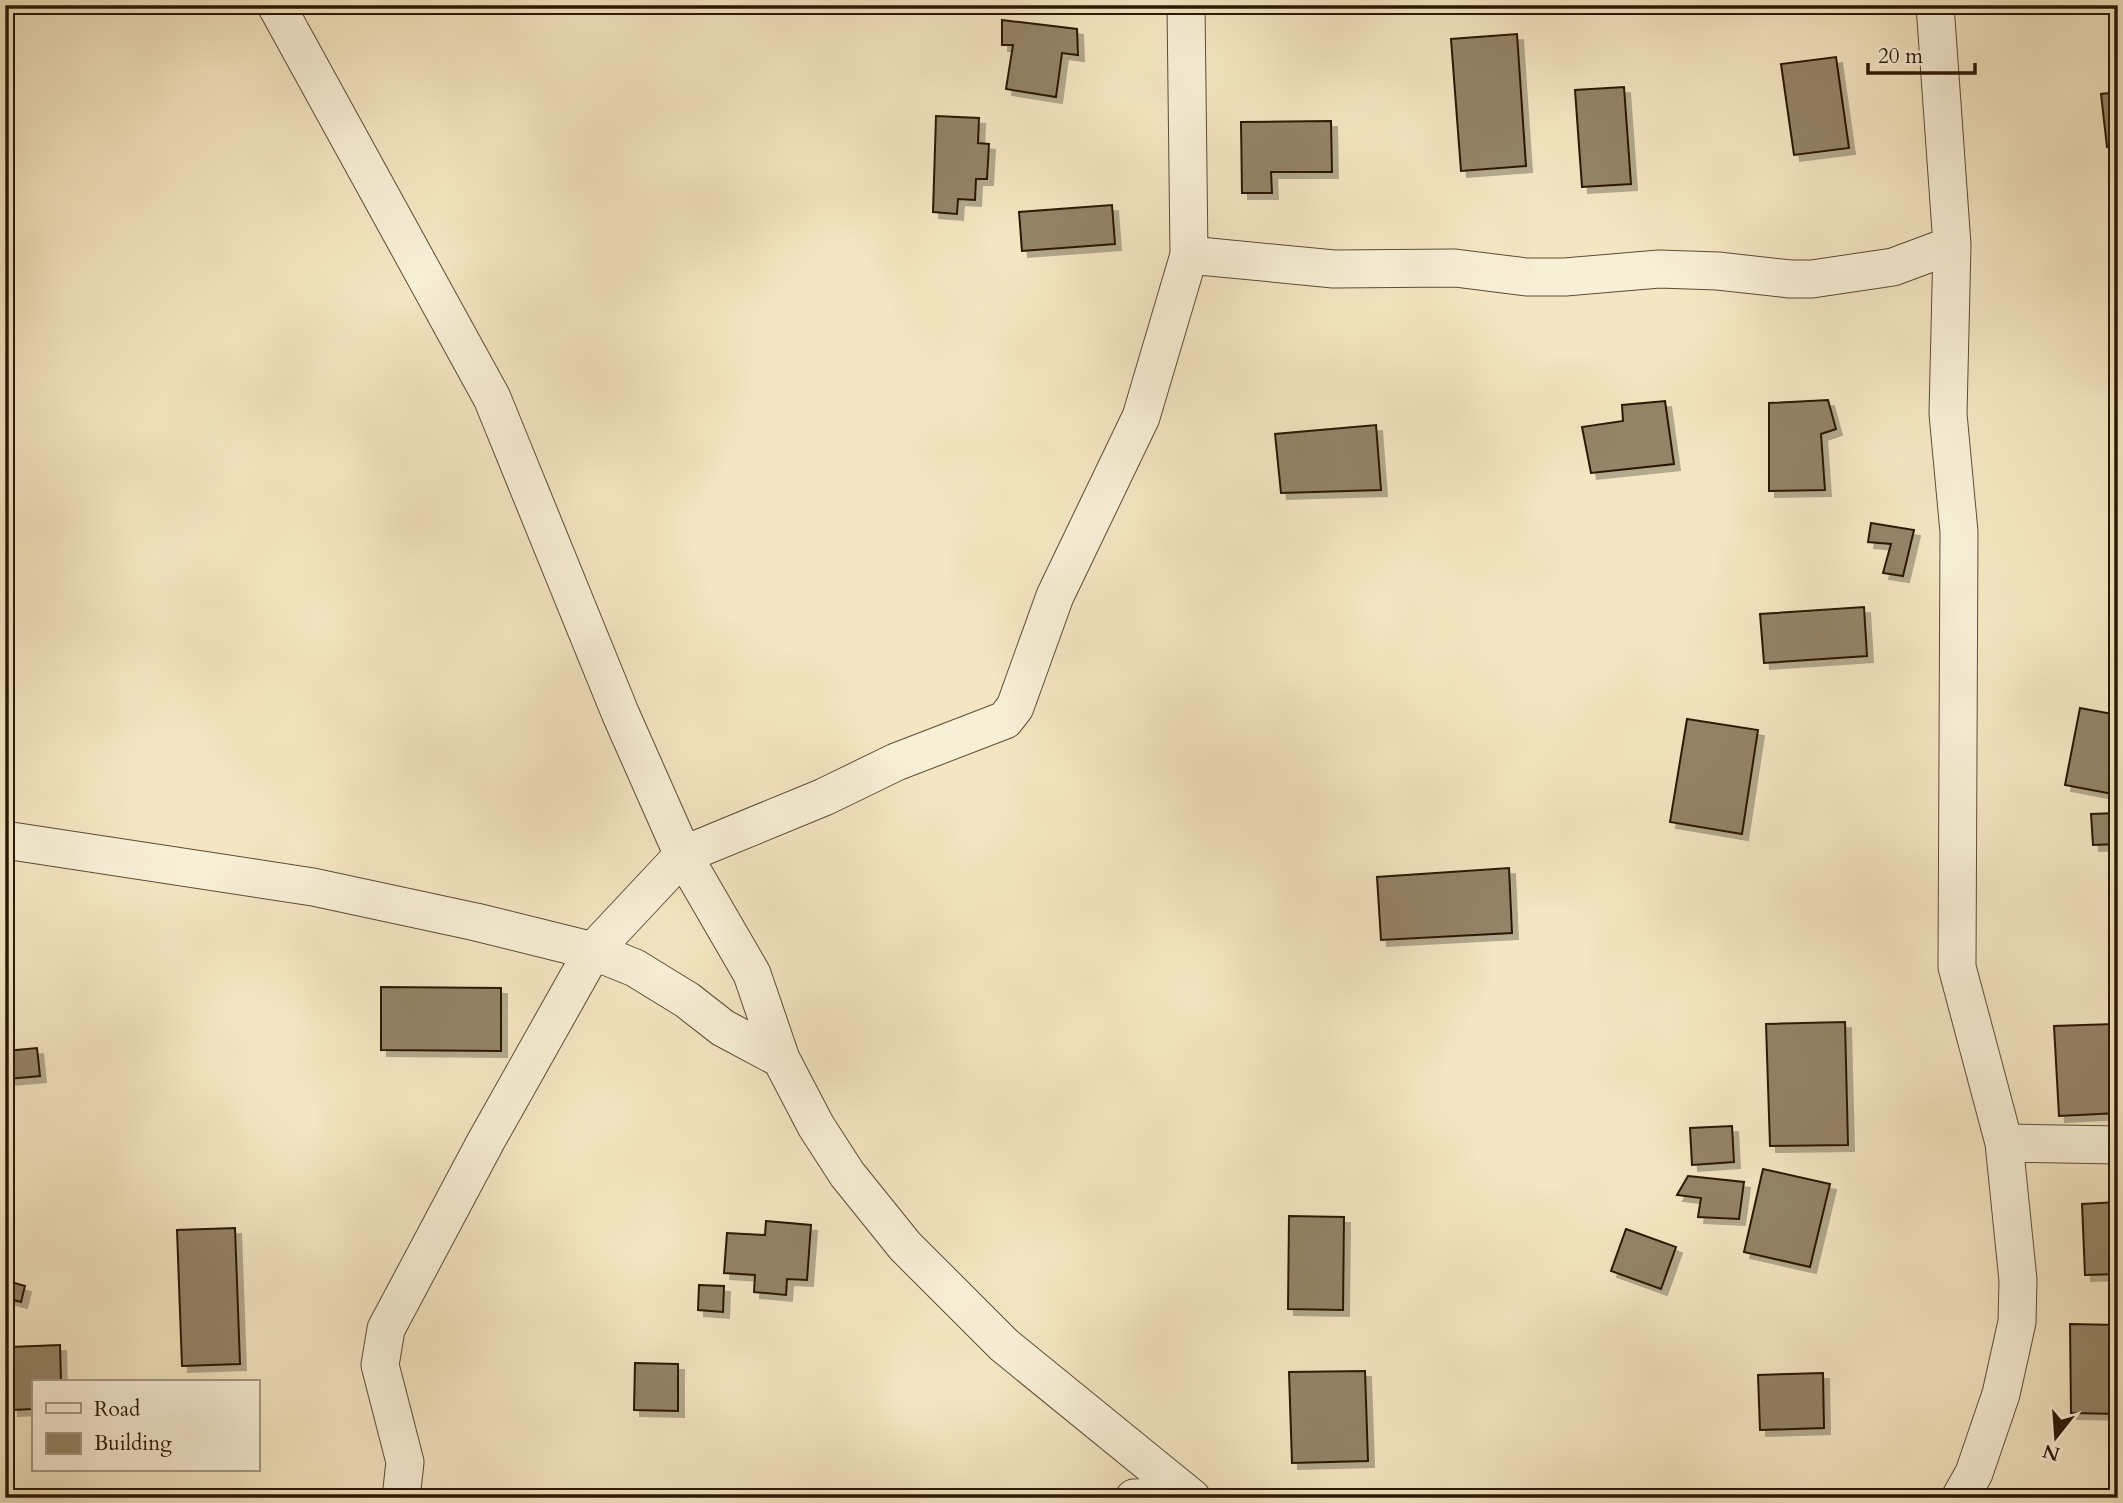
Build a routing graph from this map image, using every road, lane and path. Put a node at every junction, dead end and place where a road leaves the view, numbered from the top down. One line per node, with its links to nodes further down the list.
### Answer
1 (276, 5): 7 (street)
2 (1186, 5): 5 (street)
3 (1935, 5): 4 (street)
4 (1952, 245): 5 (street); 10 (street)
5 (1189, 255): 7 (street)
6 (5, 840): 8 (street)
7 (683, 856): 8 (street); 9 (street)
8 (593, 951): 9 (street); 13 (street)
9 (781, 1059): 12 (street)
10 (2004, 1143): 11 (street); 15 (street)
11 (2118, 1145)
12 (1190, 1496): 14 (street)
13 (401, 1498)
14 (1133, 1498)
15 (1960, 1498)

